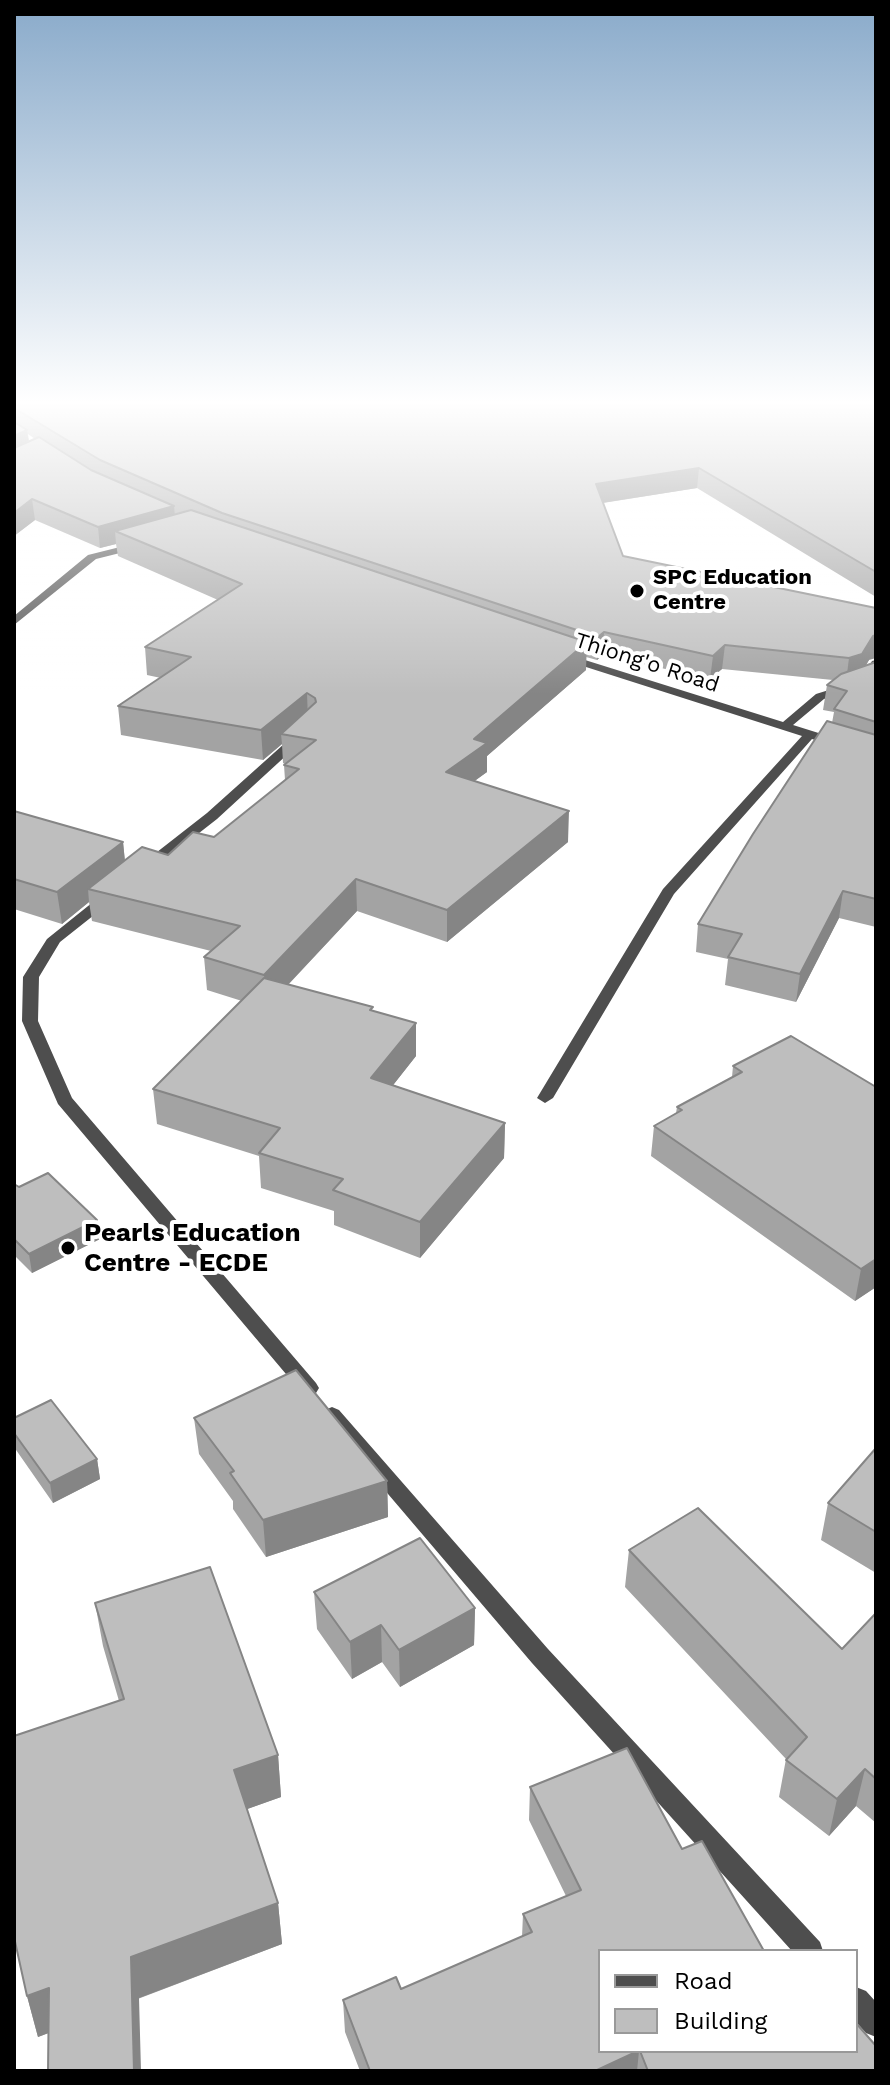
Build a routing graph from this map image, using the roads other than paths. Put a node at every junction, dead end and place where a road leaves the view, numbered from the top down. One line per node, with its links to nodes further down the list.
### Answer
1 (152, 541): 2 (street)
2 (14, 622)
3 (553, 653): 5 (street, Thiong'o Road)
4 (876, 663): 5 (street)
5 (784, 728): 7 (street, Thiong'o Road)
6 (309, 729): 10 (street)
7 (809, 735): 8 (street, Thiong'o Road); 9 (street)
8 (876, 755)
9 (545, 1098)
10 (808, 1949)
11 (858, 2003): 12 (street)
12 (876, 2023)

